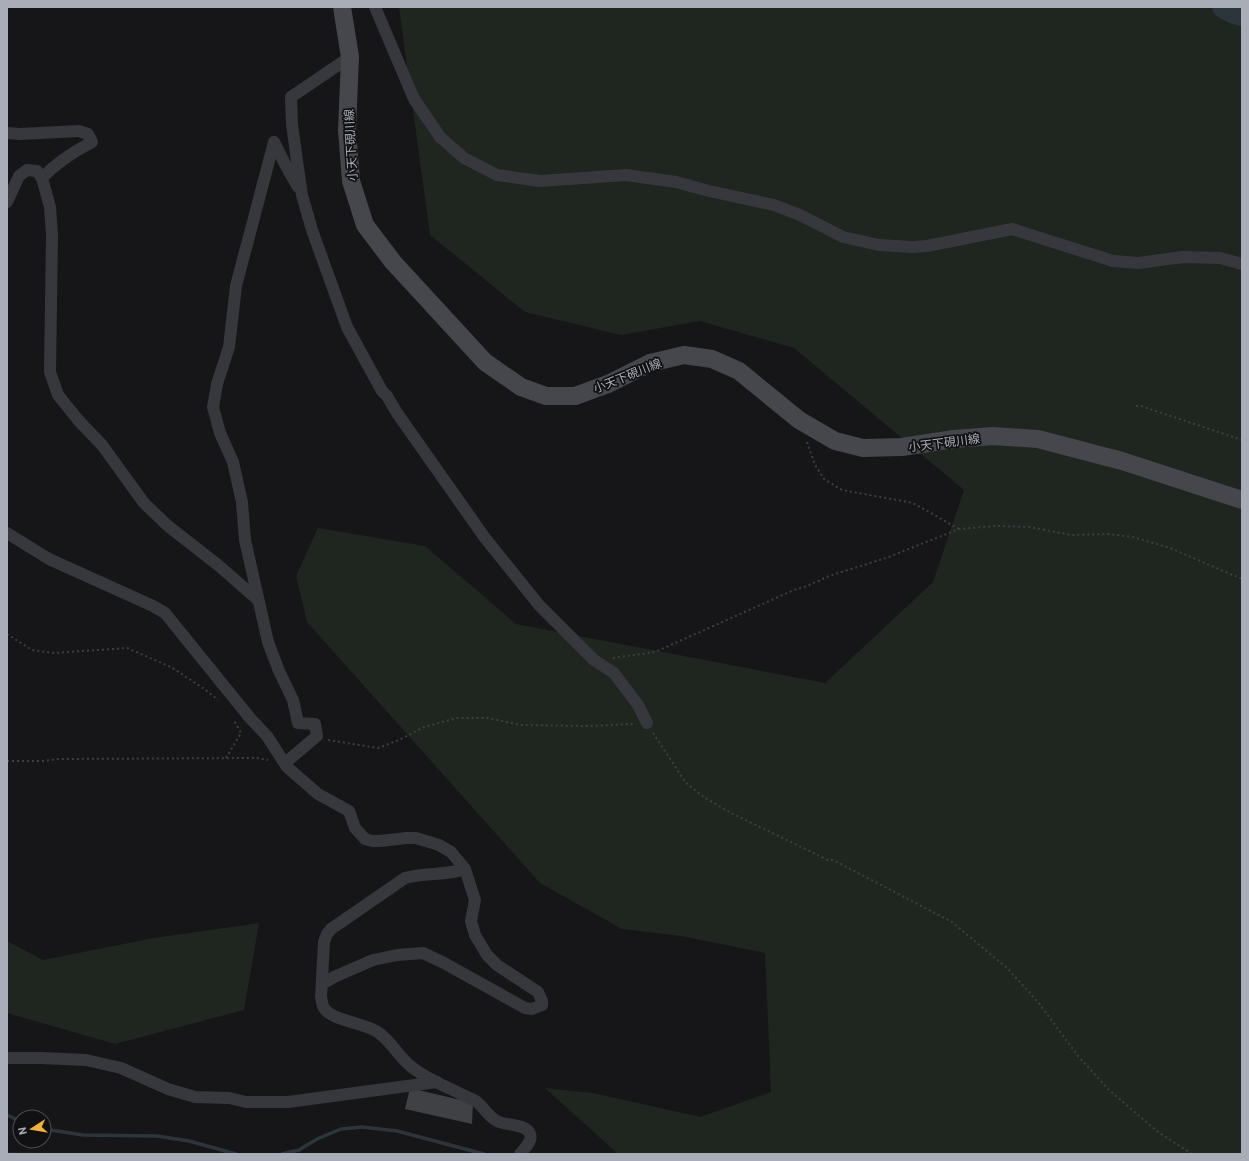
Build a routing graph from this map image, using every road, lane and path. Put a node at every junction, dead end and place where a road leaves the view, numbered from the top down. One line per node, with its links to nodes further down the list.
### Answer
1 (342, 7): 3 (main road, 小天下硯川線)
2 (375, 7): 8 (street)
3 (350, 57): 6 (street); 10 (main road, 小天下硯川線)
4 (7, 133): 5 (street)
5 (42, 178): 7 (street); 16 (street)
6 (302, 195): 16 (street); 18 (street)
7 (7, 202)
8 (1242, 264)
9 (1136, 406): 11 (path)
10 (799, 420): 12 (main road, 小天下硯川線); 13 (path)
11 (1242, 440)
12 (1242, 500)
13 (959, 529): 15 (path); 18 (path)
14 (7, 532): 25 (street)
15 (1242, 579)
16 (257, 599): 22 (street)
17 (7, 634): 19 (path)
18 (594, 660): 21 (street)
19 (221, 702)
20 (234, 720): 23 (path)
21 (647, 724): 22 (path); 31 (path)
22 (317, 736): 25 (street)
23 (226, 758): 24 (path); 25 (path)
24 (7, 761)
25 (285, 763): 26 (street)
26 (465, 869): 27 (street); 27 (street)
27 (322, 984): 29 (street)
28 (7, 1058): 29 (street)
29 (437, 1082): 30 (street)
30 (520, 1154)
31 (1192, 1154)

